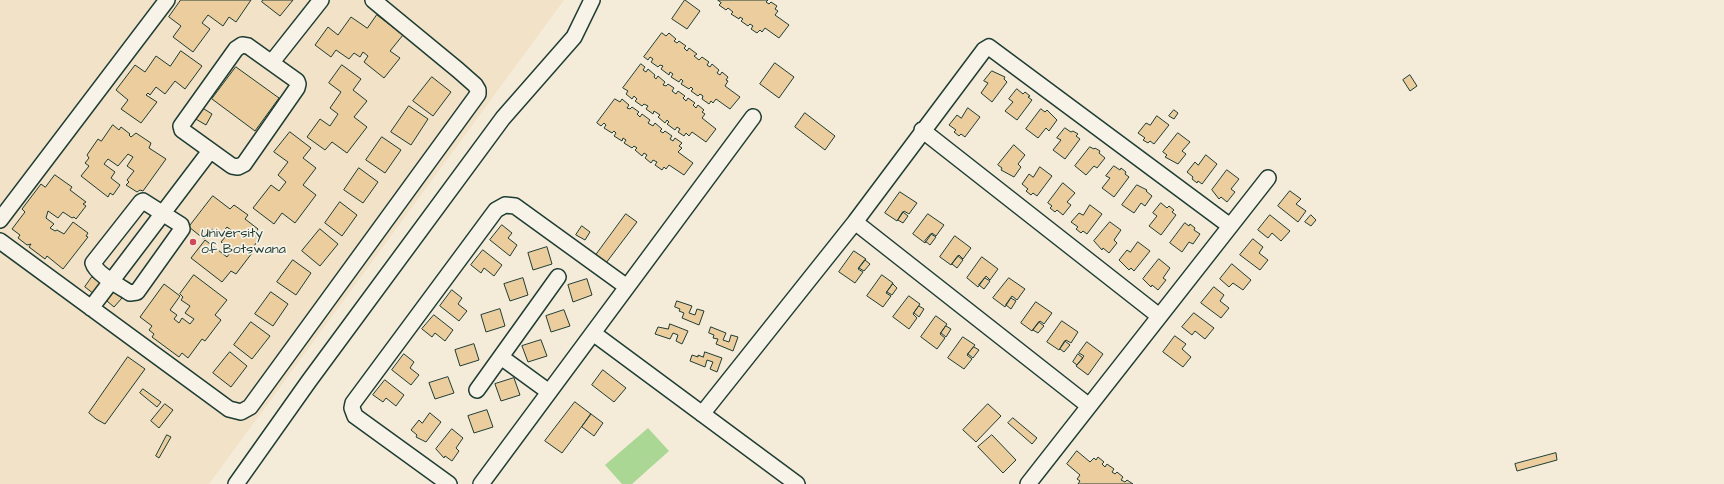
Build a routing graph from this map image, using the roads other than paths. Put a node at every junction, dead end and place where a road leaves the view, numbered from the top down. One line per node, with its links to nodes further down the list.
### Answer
1 (167, 0): 11 (street)
2 (321, 0): 5 (street)
3 (373, 0): 18 (street)
4 (592, 0): 26 (street)
5 (272, 62): 8 (street); 8 (street)
6 (753, 117): 17 (street)
7 (922, 130): 12 (street); 13 (street); 19 (street)
8 (210, 151): 10 (street)
9 (1268, 178): 13 (street)
10 (163, 213): 16 (street); 16 (street); 16 (street)
11 (0, 220)
12 (855, 222): 24 (street); 25 (street)
13 (1230, 226): 19 (street)
14 (0, 241): 18 (street)
15 (558, 277): 21 (street)
16 (111, 282): 18 (street)
17 (627, 287): 20 (street); 27 (street)
18 (91, 308)
19 (1159, 316): 24 (street)
20 (593, 333): 23 (street); 25 (street)
21 (501, 357): 22 (street); 23 (street)
22 (477, 390)
23 (549, 392): 28 (street)
24 (1089, 406): 30 (street)
25 (702, 414): 29 (street)
26 (236, 484)
27 (449, 484)
28 (481, 484)
29 (797, 484)
30 (1028, 484)

